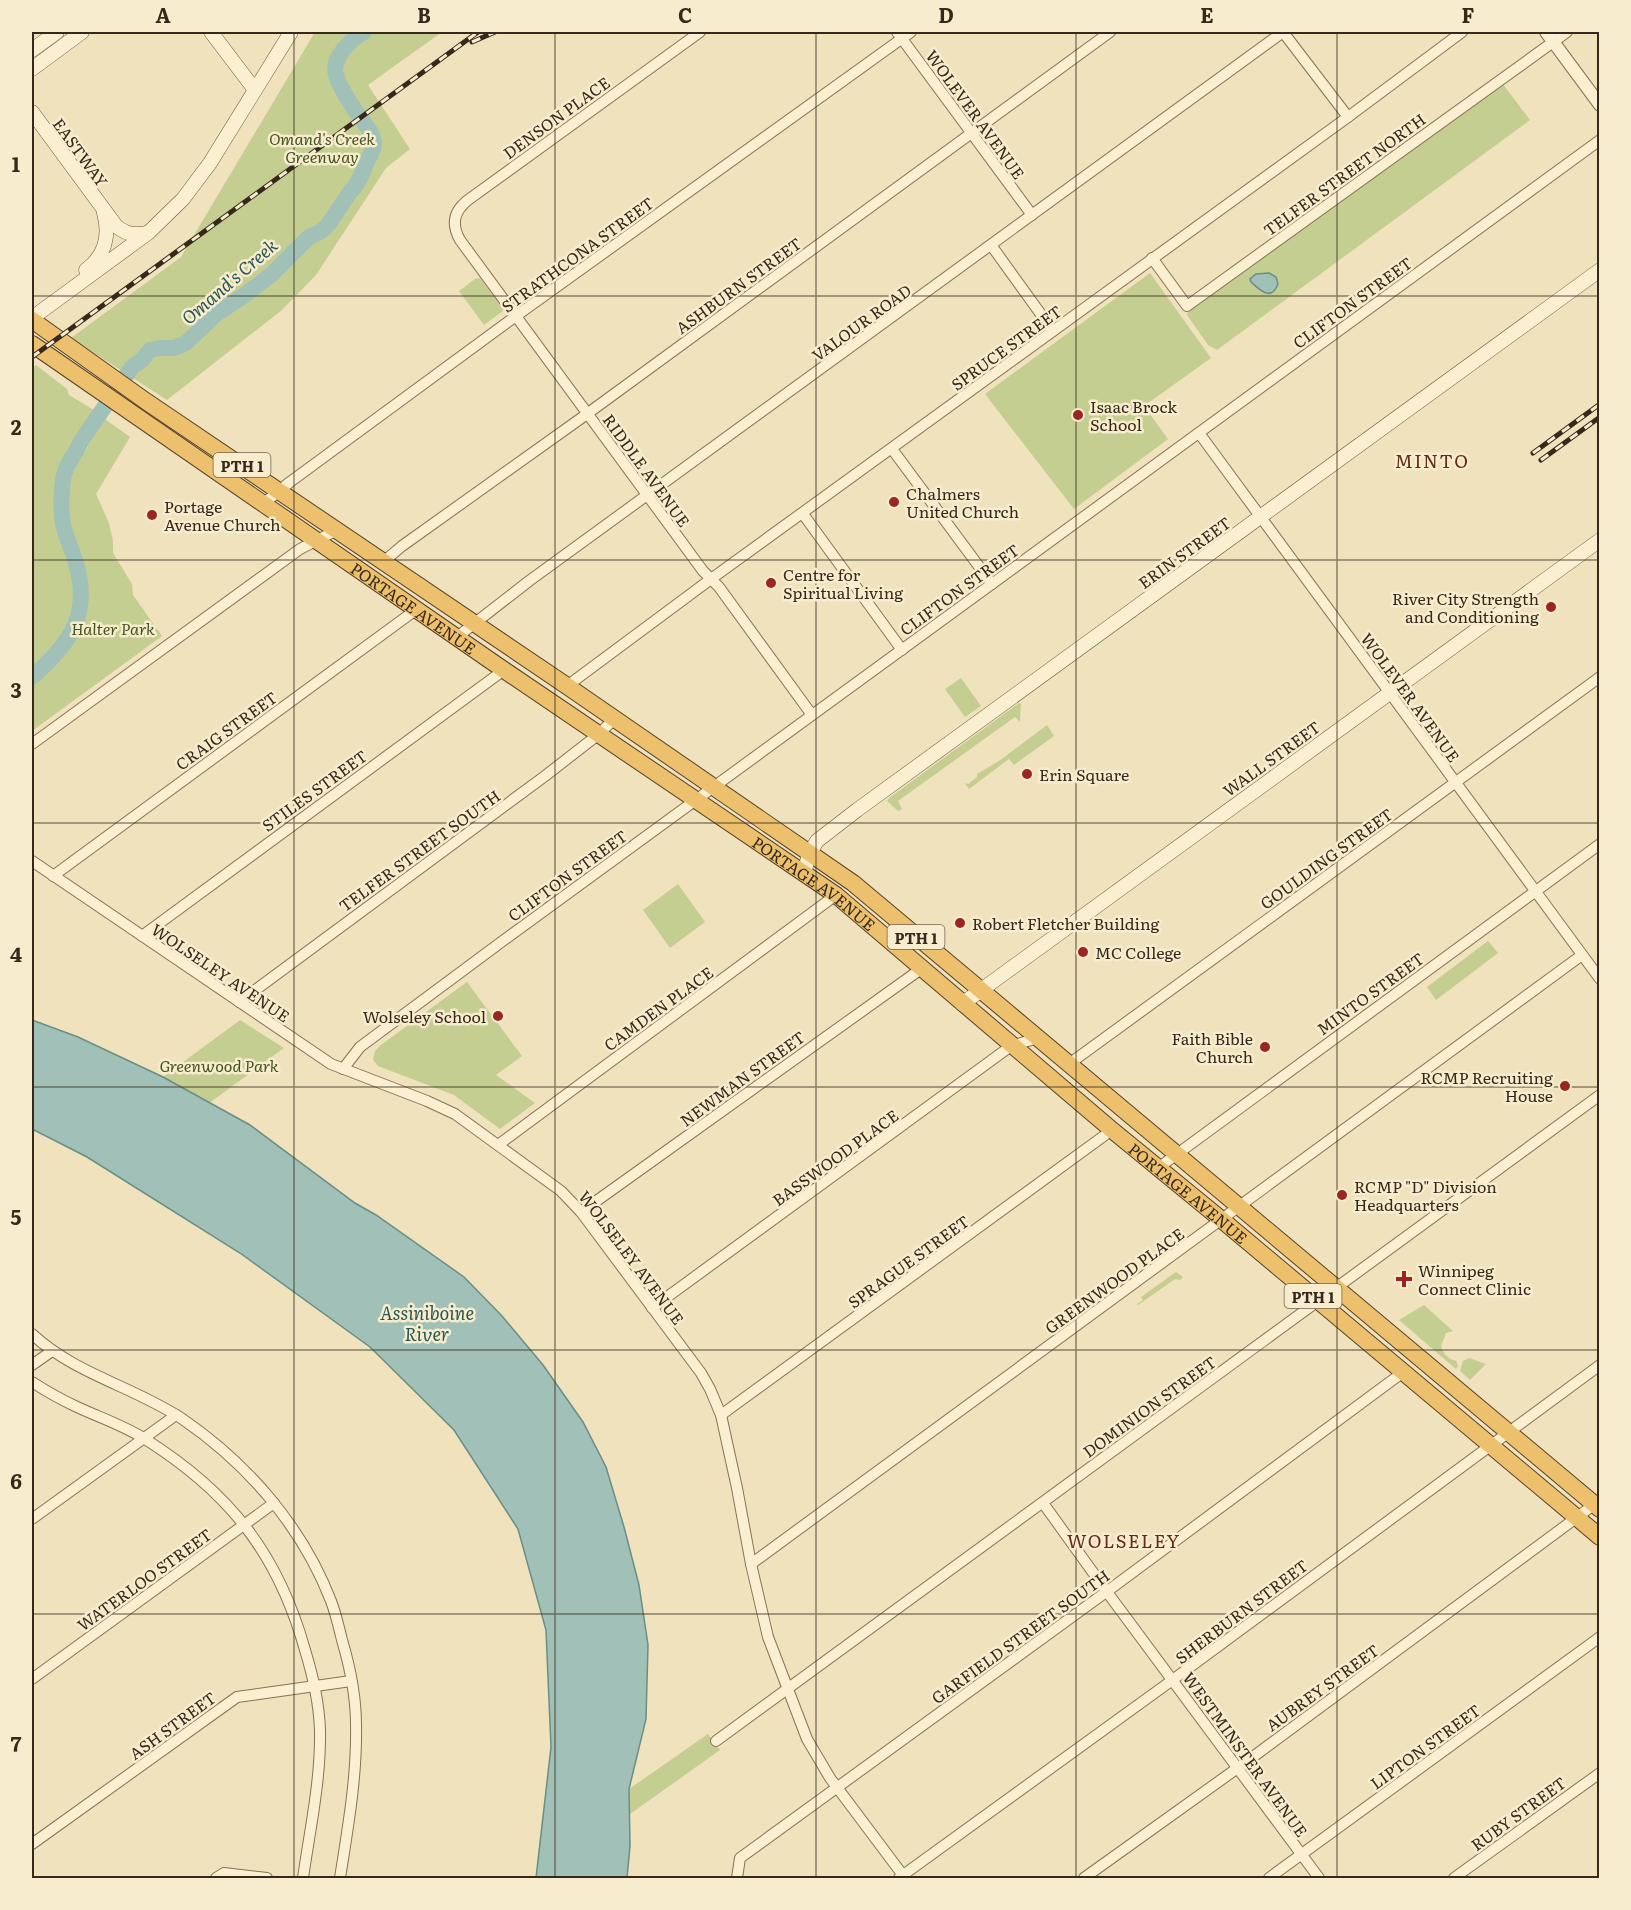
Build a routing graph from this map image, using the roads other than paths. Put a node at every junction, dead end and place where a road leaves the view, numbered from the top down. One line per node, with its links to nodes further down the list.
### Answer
1 (57, 32): 12 (main road)
2 (82, 32): 13 (main road)
3 (211, 32): 14 (main road)
4 (291, 32): 14 (main road)
5 (700, 32): 23 (street, DENSON PLACE)
6 (1110, 32): 18 (street, ASHBURN STREET)
7 (1283, 32): 17 (street); 21 (street, VALOUR ROAD)
8 (1462, 32): 17 (street, SPRUCE STREET)
9 (1567, 32): 11 (street, TELFER STREET NORTH)
10 (903, 34): 18 (street, WOLEVER AVENUE); 29 (street, STRATHCONA STREET)
11 (1549, 36): 15 (street); 25 (street, TELFER STREET NORTH)
12 (32, 50)
13 (32, 69)
14 (255, 90): 22 (main road)
15 (1599, 105)
16 (32, 112): 20 (main road, EASTWAY)
17 (1348, 117): 25 (street, SPRUCE STREET)
18 (972, 133): 21 (street, WOLEVER AVENUE); 33 (street, ASHBURN STREET)
19 (1599, 140): 34 (street, CLIFTON STREET)
20 (103, 211): 22 (main road, EASTWAY); 27 (main road)
21 (1032, 215): 24 (street, VALOUR ROAD)
22 (148, 233): 27 (main road)
23 (460, 240): 29 (street, RIDDLE AVENUE)
24 (991, 245): 31 (street); 37 (street, VALOUR ROAD)
25 (1152, 258): 31 (street, SPRUCE STREET)
26 (1599, 270): 40 (main road, ERIN STREET)
27 (47, 302): 28 (main road); 30 (main road)
28 (32, 309)
29 (516, 316): 33 (street, RIDDLE AVENUE); 36 (street, STRATHCONA STREET)
30 (32, 319): 36 (highway, PORTAGE AVENUE / PTH 1)
31 (1053, 331): 35 (street, SPRUCE STREET)
32 (32, 344): 38 (highway, PORTAGE AVENUE / PTH 1)
33 (587, 413): 37 (street, RIDDLE AVENUE); 44 (street, ASHBURN STREET)
34 (1199, 433): 40 (street, WOLEVER AVENUE); 46 (street, CLIFTON STREET)
35 (892, 449): 39 (street, SPRUCE STREET); 46 (street)
36 (280, 491): 38 (street, STRATHCONA STREET); 41 (highway, PORTAGE AVENUE / PTH 1)
37 (648, 496): 45 (street, RIDDLE AVENUE); 48 (street, VALOUR ROAD)
38 (263, 504): 42 (highway, PORTAGE AVENUE / PTH 1)
39 (802, 514): 45 (street, SPRUCE STREET); 50 (street)
40 (1260, 516): 54 (street, WOLEVER AVENUE); 63 (main road, ERIN STREET)
41 (337, 530): 42 (street); 44 (highway, PORTAGE AVENUE / PTH 1)
42 (317, 540): 47 (highway, PORTAGE AVENUE / PTH 1); 58 (street)
43 (1599, 540): 54 (main road, WALL STREET)
44 (384, 562): 48 (highway, PORTAGE AVENUE / PTH 1)
45 (711, 579): 53 (street, SPRUCE STREET); 55 (street, RIDDLE AVENUE)
46 (992, 584): 50 (street, CLIFTON STREET)
47 (417, 609): 49 (highway, PORTAGE AVENUE / PTH 1); 66 (street, CRAIG STREET)
48 (473, 623): 49 (street, VALOUR ROAD); 53 (highway, PORTAGE AVENUE / PTH 1)
49 (457, 637): 51 (highway, PORTAGE AVENUE / PTH 1)
50 (902, 650): 55 (street, CLIFTON STREET)
51 (504, 670): 57 (highway, PORTAGE AVENUE / PTH 1); 69 (street, STILES STREET)
52 (1599, 677): 59 (street, GOULDING STREET)
53 (567, 686): 56 (highway, PORTAGE AVENUE / PTH 1)
54 (1389, 693): 59 (street, WOLEVER AVENUE); 73 (main road, WALL STREET)
55 (812, 715): 60 (street, CLIFTON STREET)
56 (614, 719): 57 (street, TELFER STREET SOUTH); 60 (highway, PORTAGE AVENUE / PTH 1)
57 (599, 734): 61 (highway, PORTAGE AVENUE / PTH 1); 74 (street, TELFER STREET SOUTH)
58 (32, 744)
59 (1455, 782): 67 (street, WOLEVER AVENUE); 78 (street, GOULDING STREET)
60 (714, 788): 61 (street, CLIFTON STREET); 63 (highway, PORTAGE AVENUE / PTH 1)
61 (697, 800): 65 (highway, PORTAGE AVENUE / PTH 1); 79 (street, CLIFTON STREET)
62 (1599, 844): 67 (street, MINTO STREET)
63 (809, 854): 65 (main road, ERIN STREET); 73 (highway, PORTAGE AVENUE / PTH 1)
64 (32, 861): 66 (street, WOLSELEY AVENUE)
65 (804, 874): 68 (highway, PORTAGE AVENUE / PTH 1)
66 (53, 876): 69 (street, WOLSELEY AVENUE)
67 (1534, 890): 70 (street, WOLEVER AVENUE); 83 (street, MINTO STREET)
68 (836, 895): 71 (highway, PORTAGE AVENUE / PTH 1); 82 (street, CAMDEN PLACE)
69 (142, 936): 74 (street, WOLSELEY AVENUE)
70 (1582, 956): 72 (street, WOLEVER AVENUE); 85 (street, GREENWOOD PLACE)
71 (921, 969): 75 (highway, PORTAGE AVENUE / PTH 1); 86 (street, NEWMAN STREET)
72 (1599, 979)
73 (980, 991): 75 (main road, WALL STREET); 76 (highway, PORTAGE AVENUE / PTH 1)
74 (239, 1002): 79 (street, WOLSELEY AVENUE)
75 (962, 1004): 77 (highway, PORTAGE AVENUE / PTH 1)
76 (1038, 1038): 77 (street, BASSWOOD PLACE); 78 (highway, PORTAGE AVENUE / PTH 1)
77 (1011, 1046): 81 (highway, PORTAGE AVENUE / PTH 1); 90 (street, BASSWOOD PLACE)
78 (1069, 1064): 83 (highway, PORTAGE AVENUE / PTH 1)
79 (343, 1069): 82 (street, WOLSELEY AVENUE)
80 (1599, 1095): 88 (street, DOMINION STREET)
81 (1112, 1130): 84 (highway, PORTAGE AVENUE / PTH 1); 98 (street, SPRAGUE STREET)
82 (498, 1145): 86 (street, WOLSELEY AVENUE)
83 (1176, 1155): 84 (street, MINTO STREET); 85 (highway, PORTAGE AVENUE / PTH 1)
84 (1158, 1168): 87 (highway, PORTAGE AVENUE / PTH 1)
85 (1240, 1207): 87 (street, GREENWOOD PLACE); 88 (highway, PORTAGE AVENUE / PTH 1)
86 (581, 1212): 90 (street, WOLSELEY AVENUE)
87 (1222, 1220): 89 (highway, PORTAGE AVENUE / PTH 1); 109 (street, GREENWOOD PLACE)
88 (1335, 1288): 89 (street, DOMINION STREET); 99 (highway, PORTAGE AVENUE / PTH 1)
89 (1318, 1300): 95 (highway, PORTAGE AVENUE / PTH 1); 103 (street, DOMINION STREET)
90 (652, 1308): 98 (street, WOLSELEY AVENUE)
91 (32, 1334): 92 (street)
92 (52, 1351): 93 (street); 97 (street)
93 (32, 1365)
94 (1599, 1365): 99 (street, SHERBURN STREET)
95 (1402, 1373): 101 (highway, PORTAGE AVENUE / PTH 1); 110 (street, GARFIELD STREET SOUTH)
96 (32, 1382): 100 (street)
97 (176, 1415): 100 (street); 102 (street)
98 (721, 1415): 109 (street, WOLSELEY AVENUE)
99 (1507, 1432): 101 (street, SHERBURN STREET); 104 (highway, PORTAGE AVENUE / PTH 1)
100 (144, 1438): 106 (street); 107 (street)
101 (1489, 1446): 105 (highway, PORTAGE AVENUE / PTH 1); 113 (street, SHERBURN STREET)
102 (274, 1503): 107 (street, WATERLOO STREET); 114 (street)
103 (1043, 1503): 110 (street, WESTMINSTER AVENUE); 116 (street, DOMINION STREET)
104 (1598, 1504): 105 (street, AUBREY STREET)
105 (1576, 1518): 108 (highway, PORTAGE AVENUE / PTH 1); 118 (street, AUBREY STREET)
106 (32, 1519)
107 (245, 1524): 112 (street, WATERLOO STREET); 115 (street)
108 (1599, 1538)
109 (751, 1564): 116 (street, WOLSELEY AVENUE)
110 (1107, 1592): 113 (street, WESTMINSTER AVENUE); 120 (street, GARFIELD STREET SOUTH)
111 (1599, 1637): 122 (street, LIPTON STREET)
112 (32, 1679)
113 (1173, 1680): 118 (street, WESTMINSTER AVENUE); 128 (street, SHERBURN STREET)
114 (351, 1681): 115 (street, ASH STREET); 126 (street)
115 (315, 1685): 121 (street, ASH STREET); 125 (street)
116 (787, 1689): 117 (street, DOMINION STREET); 120 (street, WOLSELEY AVENUE)
117 (716, 1741)
118 (1238, 1767): 122 (street, WESTMINSTER AVENUE); 129 (street, AUBREY STREET)
119 (1599, 1773): 132 (street, RUBY STREET)
120 (838, 1787): 127 (street, GARFIELD STREET SOUTH); 128 (street, WOLSELEY AVENUE)
121 (32, 1845)
122 (1302, 1855): 130 (street, LIPTON STREET); 131 (street, WESTMINSTER AVENUE)
123 (216, 1878): 124 (street)
124 (267, 1878)
125 (303, 1878)
126 (340, 1878)
127 (737, 1878)
128 (902, 1878)
129 (1084, 1878)
130 (1269, 1878)
131 (1319, 1878)
132 (1454, 1878)

